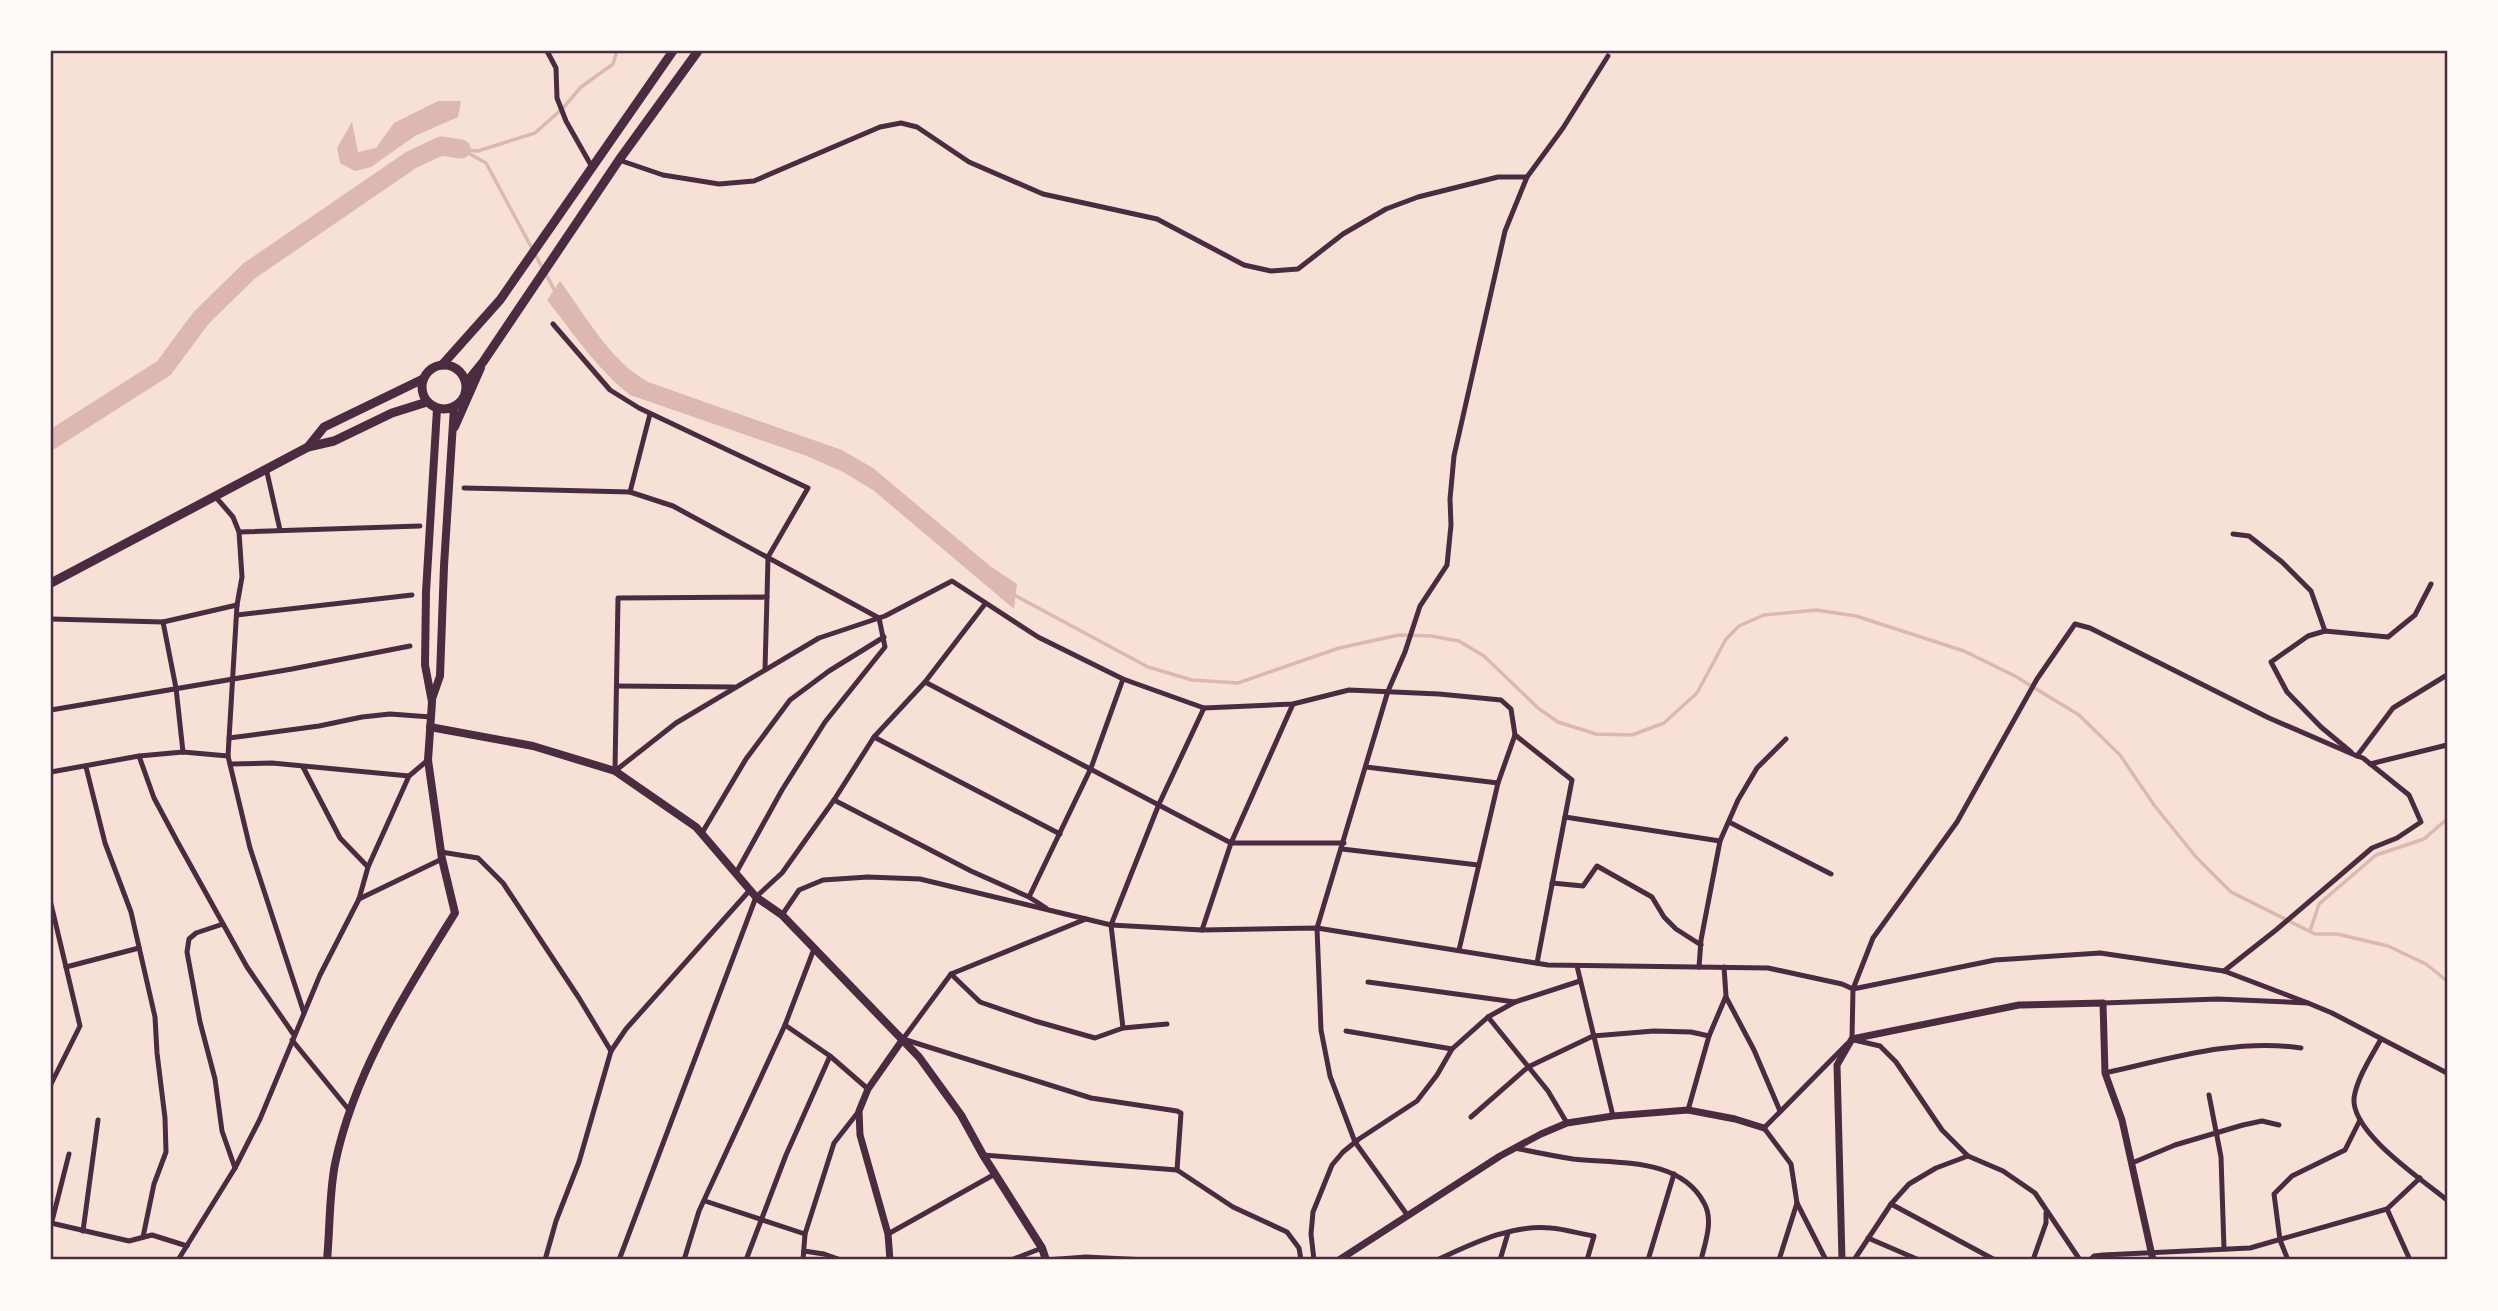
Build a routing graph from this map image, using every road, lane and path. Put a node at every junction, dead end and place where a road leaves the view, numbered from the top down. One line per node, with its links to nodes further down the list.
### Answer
1 (547, 51): 6 (street)
2 (673, 51): 6 (main road)
3 (698, 51): 5 (main road)
4 (1608, 56): 7 (street)
5 (618, 160): 7 (street); 9 (main road)
6 (592, 167): 10 (main road)
7 (1527, 177): 49 (street)
8 (553, 324): 16 (street)
9 (483, 362): 12 (main road); 17 (main road)
10 (442, 365): 11 (main road); 12 (main road)
11 (423, 379): 13 (main road); 18 (main road)
12 (466, 383): 14 (main road)
13 (427, 401): 15 (main road); 18 (main road)
14 (454, 407): 15 (main road); 17 (main road)
15 (437, 409): 50 (main road)
16 (650, 414): 21 (street); 27 (street)
17 (453, 433): 50 (main road)
18 (308, 447): 19 (main road)
19 (266, 467): 22 (main road); 24 (street)
20 (464, 488): 21 (street)
21 (629, 492): 27 (street)
22 (214, 495): 25 (street); 28 (main road)
23 (420, 526): 24 (street)
24 (280, 530): 25 (street)
25 (239, 532): 33 (street)
26 (2233, 534): 38 (street)
27 (768, 557): 31 (street); 36 (street)
28 (51, 583)
29 (2431, 584): 38 (street)
30 (412, 595): 34 (street)
31 (767, 597): 41 (street); 46 (street)
32 (985, 604): 36 (street); 44 (street); 45 (street)
33 (237, 605): 34 (street); 37 (street)
34 (237, 615): 43 (street)
35 (51, 618): 37 (street)
36 (879, 618): 39 (street); 41 (street)
37 (163, 622): 48 (street)
38 (2325, 631): 64 (street)
39 (884, 637): 80 (street); 88 (street)
40 (410, 646): 43 (street)
41 (765, 669): 47 (street)
42 (2447, 675): 64 (street)
43 (233, 679): 48 (street); 58 (street)
44 (1123, 679): 52 (street); 71 (street)
45 (925, 682): 57 (street); 71 (street)
46 (618, 685): 47 (street); 72 (street)
47 (736, 687): 72 (street)
48 (176, 688): 53 (street); 61 (street)
49 (1388, 691): 51 (street); 56 (street); 70 (street)
50 (432, 702): 54 (main road)
51 (1293, 704): 52 (street); 83 (street)
52 (1204, 708): 77 (street)
53 (51, 710)
54 (431, 717): 55 (main road); 58 (street)
55 (430, 727): 65 (main road); 72 (main road)
56 (1516, 735): 75 (street); 78 (street)
57 (873, 737): 76 (street); 81 (street)
58 (229, 738): 63 (street)
59 (1786, 739): 79 (street)
60 (2447, 745): 67 (street)
61 (183, 752): 62 (street); 63 (street)
62 (139, 756): 68 (street); 98 (street)
63 (228, 756): 66 (street)
64 (2357, 756): 67 (street); 117 (street)
65 (428, 760): 74 (street); 85 (main road)
66 (230, 764): 69 (street); 122 (street)
67 (2370, 764): 113 (street)
68 (86, 767): 73 (street); 105 (street)
69 (303, 767): 74 (street); 87 (street)
70 (1366, 767): 75 (street); 84 (street)
71 (1091, 768): 77 (street); 81 (street)
72 (615, 771): 80 (main road)
73 (51, 772)
74 (408, 776): 87 (street)
75 (1497, 783): 86 (street)
76 (834, 800): 91 (street); 92 (street)
77 (1158, 804): 83 (street); 99 (street)
78 (1565, 817): 82 (street); 90 (street)
79 (1729, 822): 82 (street); 89 (street)
80 (702, 833): 88 (main road)
81 (1059, 834): 92 (street)
82 (1720, 841): 104 (street)
83 (1231, 843): 84 (street); 101 (street)
84 (1343, 846): 86 (street); 100 (street)
85 (442, 855): 93 (street); 136 (street); 144 (main road)
86 (1478, 865): 107 (street)
87 (368, 867): 93 (street)
88 (736, 873): 91 (main road)
89 (1831, 874)
90 (1552, 883): 104 (street); 108 (street)
91 (753, 893): 96 (main road); 136 (street); 191 (street)
92 (1029, 897): 95 (street)
93 (359, 899): 122 (street)
94 (51, 904): 102 (street)
95 (1051, 911): 96 (street); 97 (street)
96 (782, 915): 106 (main road)
97 (1086, 919): 99 (street); 114 (street)
98 (223, 924): 130 (street); 162 (street)
99 (1111, 925): 101 (street); 126 (street)
100 (1317, 928): 101 (street); 107 (street); 156 (street)
101 (1202, 930)
102 (59, 934): 103 (street); 110 (street)
103 (51, 935)
104 (1701, 945): 111 (street)
105 (139, 948): 110 (street); 180 (street)
106 (814, 949): 125 (street); 131 (main road)
107 (1459, 950): 108 (street)
108 (1537, 963): 109 (street)
109 (1577, 966): 111 (street); 115 (street)
110 (66, 967): 141 (street)
111 (1699, 967): 112 (street)
112 (1724, 967): 117 (street); 118 (street)
113 (2224, 971): 117 (street); 121 (street)
114 (951, 974): 126 (street); 131 (street)
115 (1580, 981): 119 (street); 128 (street)
116 (1368, 982): 119 (street)
117 (1853, 989): 132 (street)
118 (1726, 996): 129 (street); 147 (street)
119 (1515, 1002): 123 (street)
120 (2103, 1003): 121 (street); 132 (street); 139 (street)
121 (2308, 1003): 133 (street)
122 (304, 1013): 130 (street)
123 (1488, 1017): 135 (street); 138 (street)
124 (1167, 1024): 126 (street)
125 (785, 1026): 137 (street); 168 (street)
126 (1123, 1028)
127 (1346, 1031): 135 (street)
128 (1594, 1035): 129 (street); 138 (street); 148 (street)
129 (1709, 1036): 145 (street)
130 (293, 1038): 144 (street); 162 (street)
131 (903, 1039): 142 (street); 159 (main road); 163 (street)
132 (1852, 1039): 147 (street); 160 (street); 210 (street)
133 (2381, 1039): 140 (street); 151 (street)
134 (2301, 1048): 139 (street)
135 (1452, 1049): 156 (street)
136 (611, 1051): 190 (street)
137 (830, 1056): 142 (street); 174 (street)
138 (1528, 1067): 149 (street); 152 (street)
139 (2105, 1073): 161 (street)
140 (2447, 1073)
141 (51, 1084)
142 (868, 1089): 146 (street)
143 (2209, 1095): 155 (street)
144 (349, 1110): 189 (main road)
145 (1688, 1110): 148 (street); 154 (street)
146 (859, 1111): 178 (street); 179 (street)
147 (1780, 1111): 154 (street)
148 (1613, 1116): 152 (street)
149 (1471, 1117)
150 (98, 1120): 176 (street)
151 (2360, 1120): 166 (street); 182 (street)
152 (1567, 1123): 157 (street)
153 (2279, 1125): 155 (street)
154 (1764, 1128): 169 (street)
155 (2216, 1133): 161 (street); 185 (street)
156 (1355, 1142): 173 (street); 201 (street)
157 (1514, 1148): 165 (street); 173 (street)
158 (69, 1154): 175 (street)
159 (983, 1155): 163 (street); 164 (main road)
160 (1968, 1156): 170 (street); 172 (street)
161 (2132, 1163): 187 (street)
162 (235, 1168): 183 (street)
163 (1177, 1170): 200 (street)
164 (995, 1174): 179 (street); 184 (main road)
165 (1674, 1174): 206 (street); 207 (street)
166 (2420, 1178): 167 (street); 171 (street)
167 (2447, 1200)
168 (705, 1201): 174 (street); 192 (street)
169 (1797, 1203): 208 (street); 209 (street)
170 (1891, 1204): 181 (street); 213 (street)
171 (2387, 1209): 182 (street); 218 (street)
172 (2046, 1212): 214 (street); 215 (street)
173 (1408, 1217): 202 (street)
174 (761, 1219): 178 (street); 193 (street)
175 (52, 1224): 176 (street)
176 (83, 1231): 180 (street)
177 (1508, 1233): 203 (street); 204 (street); 205 (street)
178 (805, 1234): 186 (street)
179 (888, 1234): 196 (street)
180 (143, 1237): 183 (street)
181 (1868, 1238): 211 (street); 212 (street)
182 (2280, 1240): 185 (street); 217 (street)
183 (187, 1246): 188 (street)
184 (1042, 1248): 197 (street); 198 (main road)
185 (2224, 1249): 187 (street)
186 (804, 1251): 194 (street); 195 (street)
187 (2152, 1256): 216 (street)
188 (178, 1260)
189 (327, 1260)
190 (545, 1260)
191 (619, 1260)
192 (684, 1260)
193 (746, 1260)
194 (803, 1260)
195 (841, 1260)
196 (890, 1260)
197 (1011, 1260)
198 (1046, 1260): 199 (street)
199 (1147, 1260)
200 (1301, 1260)
201 (1314, 1260)
202 (1339, 1260)
203 (1437, 1260)
204 (1500, 1260)
205 (1587, 1260)
206 (1648, 1260)
207 (1700, 1260)
208 (1779, 1260)
209 (1826, 1260)
210 (1842, 1260)
211 (1854, 1260)
212 (1919, 1260)
213 (1995, 1260)
214 (2034, 1260)
215 (2080, 1260)
216 (2090, 1260)
217 (2288, 1260)
218 (2410, 1260)

